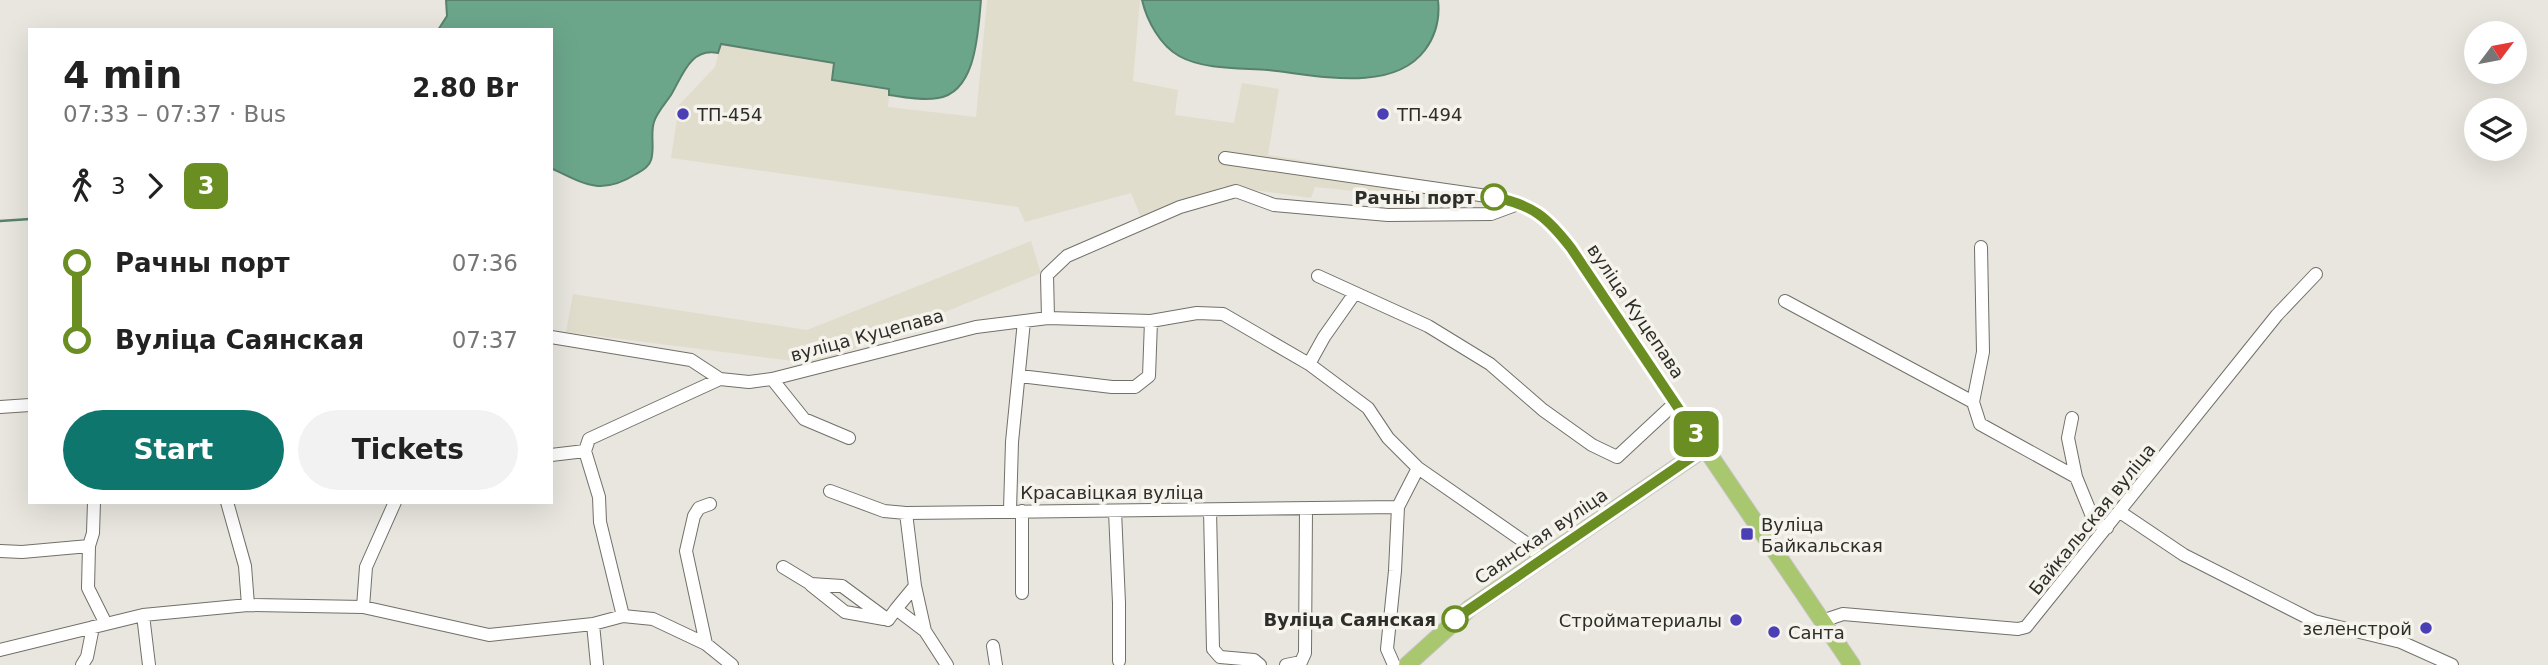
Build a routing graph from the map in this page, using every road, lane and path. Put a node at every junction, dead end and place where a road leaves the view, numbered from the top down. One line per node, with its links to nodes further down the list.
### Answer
1 (1224, 158): 2 (street, вуліца Куцепава)
2 (1519, 203): 8 (street); 17 (street, вуліца Куцепава)
3 (1981, 247): 16 (street)
4 (2316, 274): 37 (street, Байкальская вуліца)
5 (1318, 276): 6 (street)
6 (1355, 293): 12 (street); 17 (street)
7 (1785, 301): 16 (street)
8 (1048, 318): 9 (street); 10 (street)
9 (1024, 321): 13 (street); 15 (street, вуліца Куцепава)
10 (1151, 321): 12 (street); 13 (street)
11 (553, 337): 14 (street)
12 (1309, 365): 25 (street)
13 (1020, 376): 34 (street)
14 (720, 379): 15 (street, вуліца Куцепава); 23 (street)
15 (772, 379): 21 (street)
16 (1973, 402): 26 (street)
17 (1674, 404): 22 (street, вуліца Куцепава)
18 (28, 405): 19 (street)
19 (0, 407)
20 (2072, 418): 26 (street)
21 (849, 438)
22 (1705, 448): 42 (main road, Саянская вуліца); 52 (main road, вуліца Куцепава)
23 (585, 451): 24 (street); 51 (street)
24 (553, 455)
25 (1418, 468): 32 (street); 42 (street)
26 (2076, 477): 39 (street)
27 (830, 491): 38 (street, Красавіцкая вуліца)
28 (94, 504): 40 (street)
29 (228, 504): 47 (street)
30 (394, 504): 48 (street)
31 (710, 504): 56 (street)
32 (1398, 507): 33 (street, Красавіцкая вуліца); 69 (street)
33 (1306, 509): 35 (street, Красавіцкая вуліца); 68 (street)
34 (1016, 510): 36 (street, Красавіцкая вуліца); 38 (street, Красавіцкая вуліца); 46 (street)
35 (1210, 510): 36 (street, Красавіцкая вуліца); 67 (street)
36 (1115, 511): 59 (street)
37 (2120, 512): 39 (street, Байкальская вуліца); 60 (street)
38 (906, 513): 45 (street)
39 (2107, 528): 52 (street, Байкальская вуліца)
40 (89, 545): 41 (street); 54 (street)
41 (0, 551)
42 (1542, 559): 70 (main road, Саянская вуліца)
43 (783, 567): 44 (street)
44 (811, 584): 50 (street); 50 (street)
45 (915, 586): 50 (street); 55 (street)
46 (1022, 593)
47 (248, 605): 48 (street); 49 (street)
48 (363, 607): 53 (street)
49 (143, 615): 54 (street); 62 (street)
50 (892, 615): 55 (street)
51 (623, 616): 53 (street); 56 (street)
52 (1822, 621): 71 (main road, вуліца Куцепава)
53 (593, 624): 63 (street)
54 (100, 626): 58 (street); 61 (street)
55 (925, 631): 65 (street)
56 (706, 644): 64 (street)
57 (993, 646): 66 (street)
58 (0, 650)
59 (1119, 661)
60 (2432, 662): 72 (street)
61 (82, 665)
62 (149, 665)
63 (597, 665)
64 (732, 665)
65 (947, 665)
66 (996, 665)
67 (1260, 665)
68 (1286, 665)
69 (1394, 665)
70 (1407, 665)
71 (1852, 665)
72 (2452, 665)

